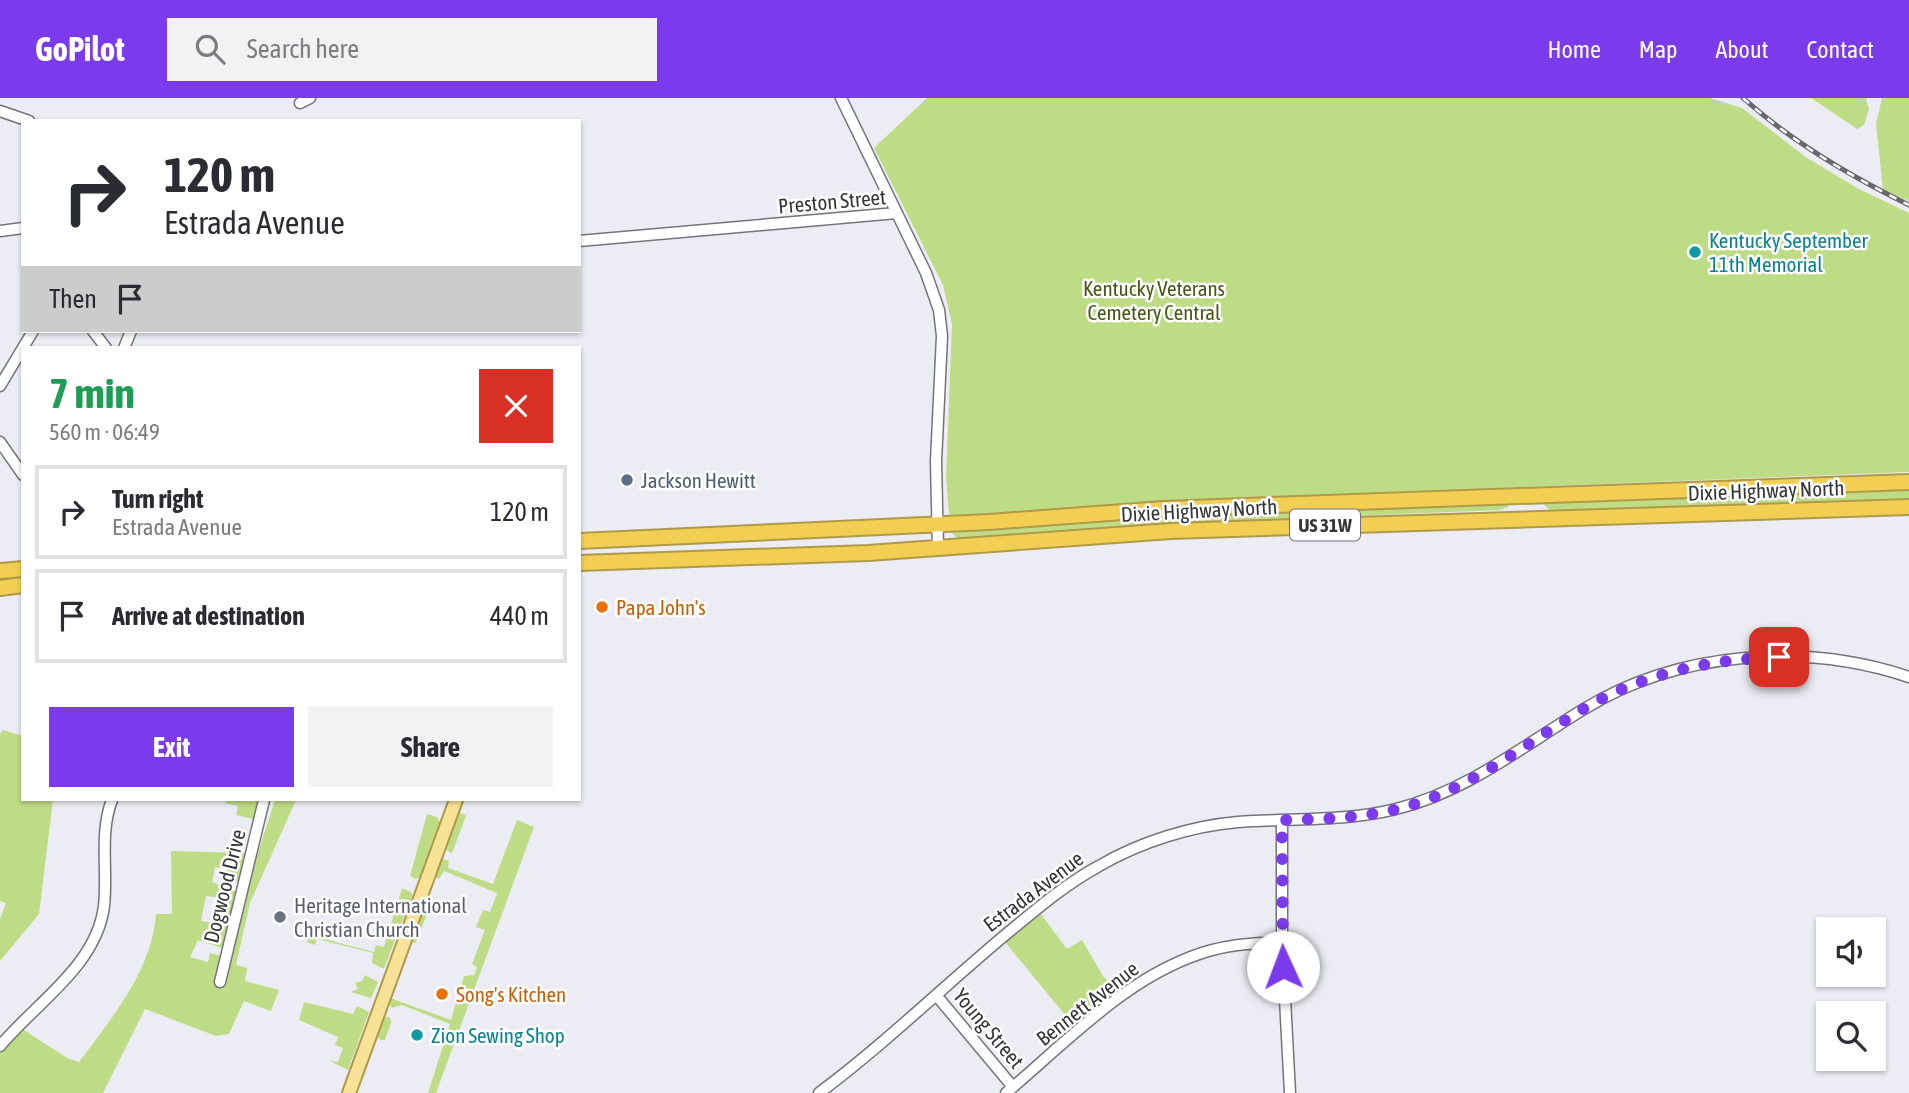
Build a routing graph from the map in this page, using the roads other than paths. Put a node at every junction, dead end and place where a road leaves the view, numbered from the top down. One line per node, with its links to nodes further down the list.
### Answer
1 (310, 98): 3 (street)
2 (841, 98): 6 (street)
3 (300, 103)
4 (0, 111): 5 (street)
5 (23, 119)
6 (897, 213): 9 (street, Preston Street); 16 (street, Preston Street)
7 (21, 228): 8 (street)
8 (0, 231)
9 (581, 241)
10 (21, 351): 11 (street)
11 (0, 386)
12 (0, 442): 13 (street)
13 (21, 472)
14 (1909, 482): 16 (highway, Dixie Highway North / US 31W)
15 (1909, 507): 18 (highway, Dixie Highway North / US 31W)
16 (937, 523): 17 (highway, Dixie Highway North / US 31W); 18 (street, Preston Street)
17 (581, 541)
18 (938, 549): 19 (highway, Dixie Highway North / US 31W)
19 (581, 563)
20 (21, 569): 21 (highway)
21 (0, 571)
22 (21, 585): 23 (highway)
23 (0, 588)
24 (1909, 677): 28 (street, Estrada Avenue)
25 (112, 801): 32 (street)
26 (264, 801): 30 (street, Dogwood Drive)
27 (456, 801): 34 (main road)
28 (1282, 820): 29 (street); 31 (street, Estrada Avenue)
29 (1282, 942): 33 (street, Bennett Avenue); 36 (street)
30 (220, 982)
31 (936, 995): 33 (street, Young Street); 35 (street, Estrada Avenue)
32 (0, 1046)
33 (1010, 1090)
34 (349, 1093)
35 (819, 1093)
36 (1290, 1093)

